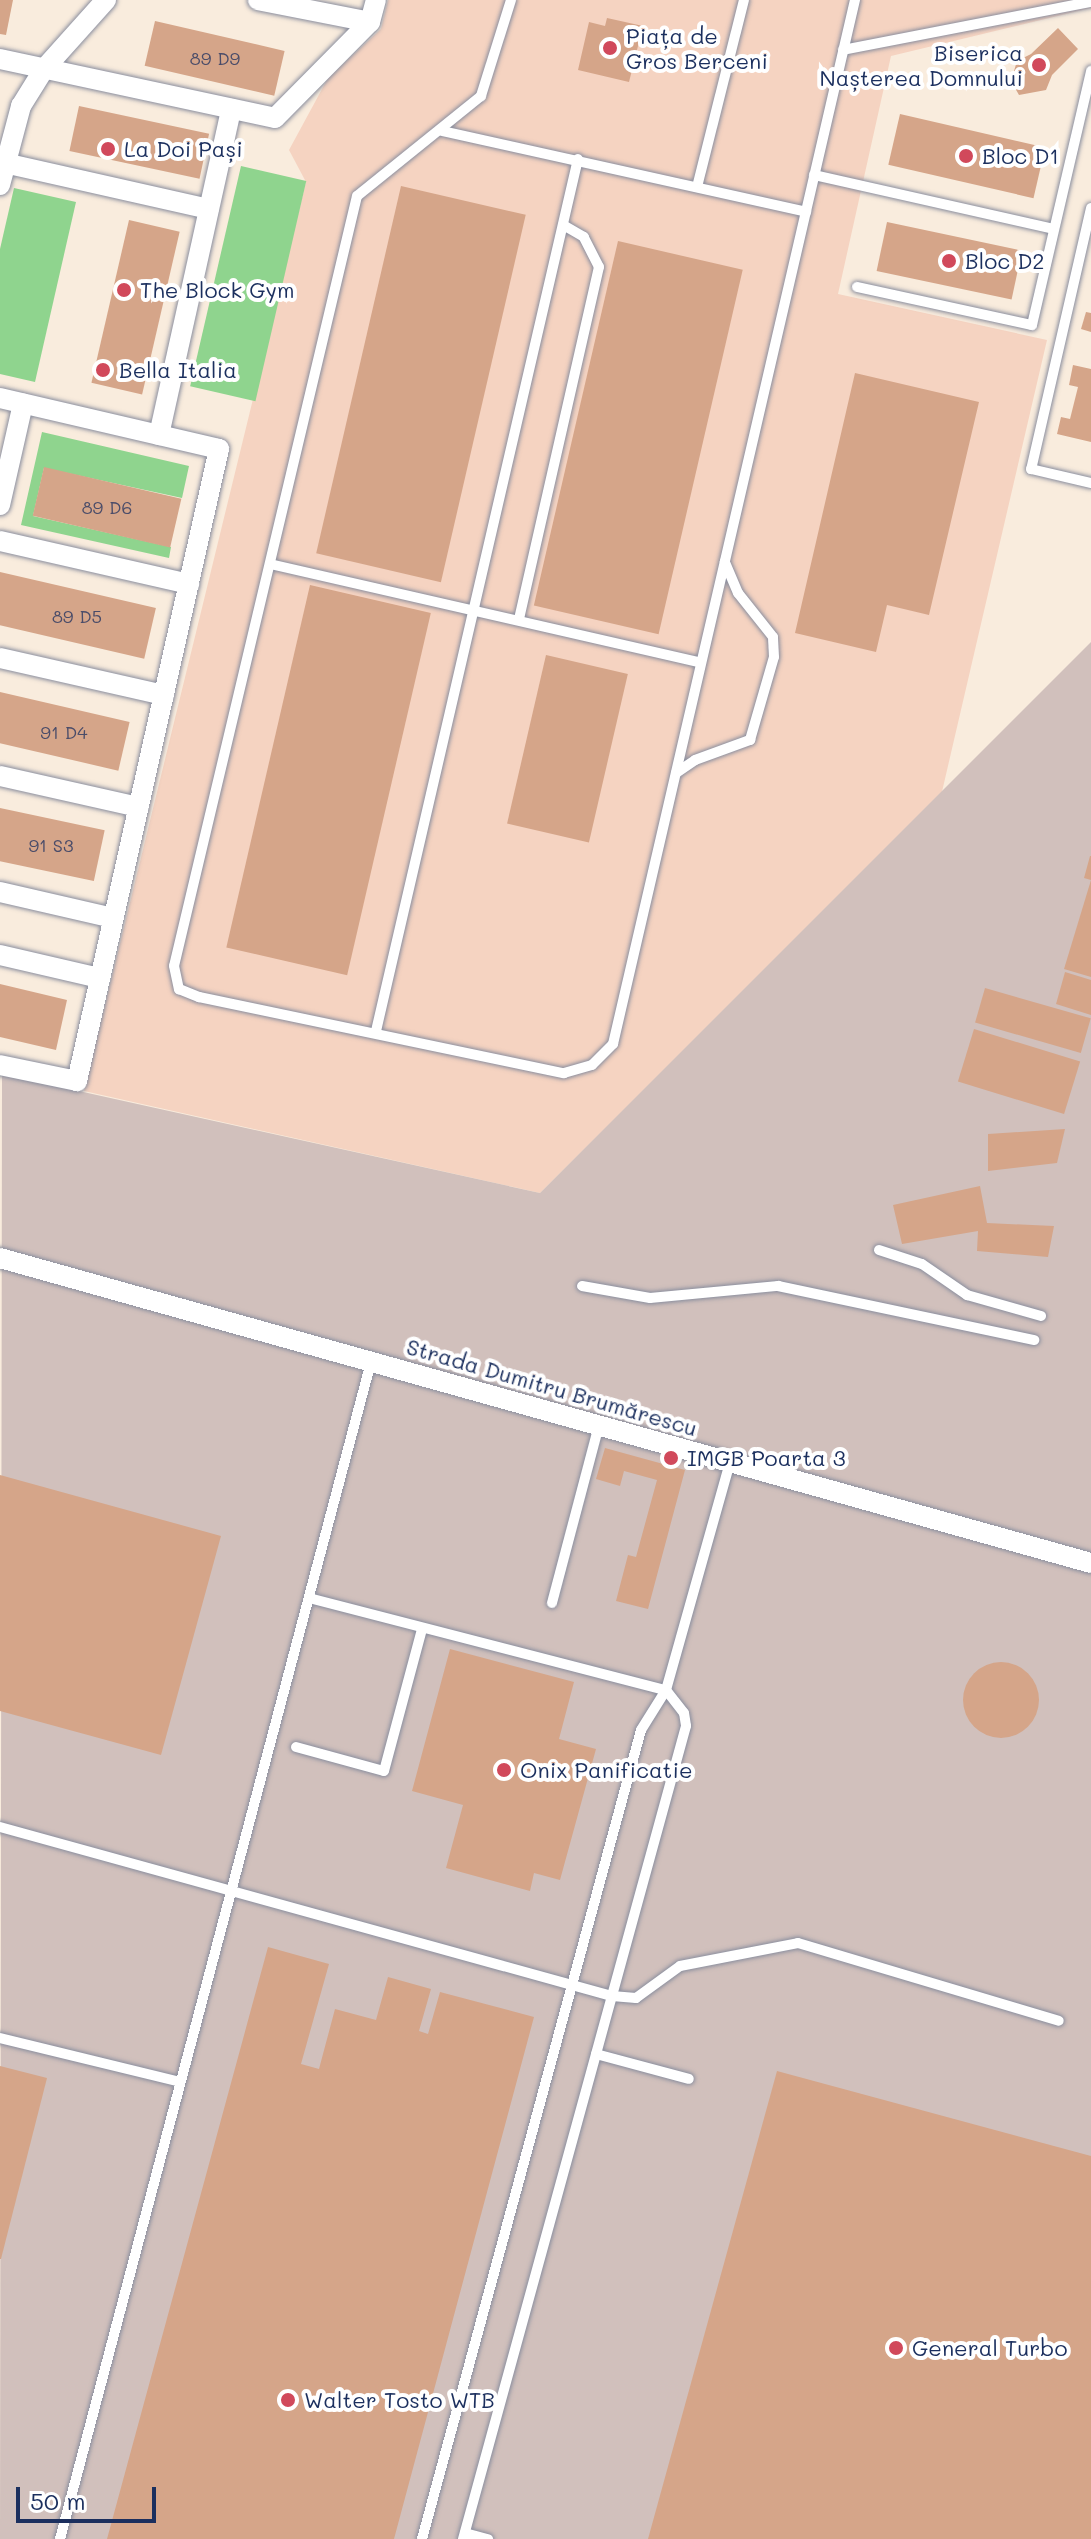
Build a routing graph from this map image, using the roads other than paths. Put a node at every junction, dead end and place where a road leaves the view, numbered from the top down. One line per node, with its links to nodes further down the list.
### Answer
1 (106, 0): 11 (street)
2 (258, 0): 8 (street)
3 (376, 0): 8 (street)
4 (511, 0): 14 (lane)
5 (744, 0): 19 (lane)
6 (855, 0): 9 (lane)
7 (1091, 2): 9 (lane)
8 (370, 22): 13 (street)
9 (843, 50): 17 (lane)
10 (0, 59): 11 (street)
11 (44, 69): 13 (street); 16 (street)
12 (1091, 71): 24 (lane)
13 (231, 109): 21 (street)
14 (442, 131): 15 (lane); 33 (lane)
15 (578, 159): 19 (lane); 23 (lane)
16 (2, 162): 18 (street); 21 (street)
17 (814, 175): 22 (lane); 24 (lane)
18 (0, 185)
19 (697, 187): 22 (lane)
20 (1091, 208): 29 (lane)
21 (209, 209): 28 (street)
22 (806, 212): 32 (lane)
23 (563, 225): 35 (lane); 36 (lane)
24 (1053, 229): 25 (lane)
25 (857, 287)
26 (0, 398): 27 (street)
27 (23, 404): 28 (street); 30 (street)
28 (159, 435): 34 (street)
29 (1091, 483)
30 (0, 505)
31 (0, 541): 34 (street)
32 (725, 562): 38 (lane); 40 (lane)
33 (270, 564): 35 (lane); 47 (lane)
34 (189, 584): 39 (street)
35 (474, 609): 36 (lane); 47 (lane)
36 (519, 619): 38 (lane)
37 (0, 658): 39 (street)
38 (701, 663): 40 (lane)
39 (164, 695): 42 (street)
40 (676, 773): 47 (lane)
41 (0, 776): 42 (street)
42 (139, 807): 44 (street)
43 (0, 892): 44 (street)
44 (113, 918): 46 (street)
45 (0, 955): 46 (street)
46 (100, 978): 48 (street)
47 (376, 1031)
48 (0, 1065)
49 (879, 1250): 52 (lane)
50 (0, 1258): 54 (street, Strada Dumitru Brumărescu)
51 (582, 1286): 53 (lane)
52 (1041, 1316)
53 (1034, 1340)
54 (371, 1362): 55 (street, Strada Dumitru Brumărescu); 58 (lane)
55 (599, 1425): 56 (street, Strada Dumitru Brumărescu); 59 (lane)
56 (730, 1462): 57 (street, Strada Dumitru Brumărescu); 61 (lane)
57 (1091, 1563)
58 (309, 1598): 60 (lane); 64 (lane)
59 (552, 1603)
60 (422, 1629): 61 (lane); 62 (lane)
61 (666, 1690): 65 (lane); 66 (lane)
62 (296, 1747)
63 (0, 1827): 64 (lane)
64 (232, 1889): 65 (lane); 71 (lane)
65 (572, 1984): 66 (lane); 74 (lane)
66 (612, 1996): 67 (lane); 69 (lane)
67 (1059, 2021)
68 (0, 2038): 71 (lane)
69 (596, 2054): 70 (lane); 72 (lane)
70 (689, 2079)
71 (180, 2082): 73 (lane)
72 (464, 2536): 75 (lane)
73 (60, 2539)
74 (422, 2539)
75 (488, 2539)

